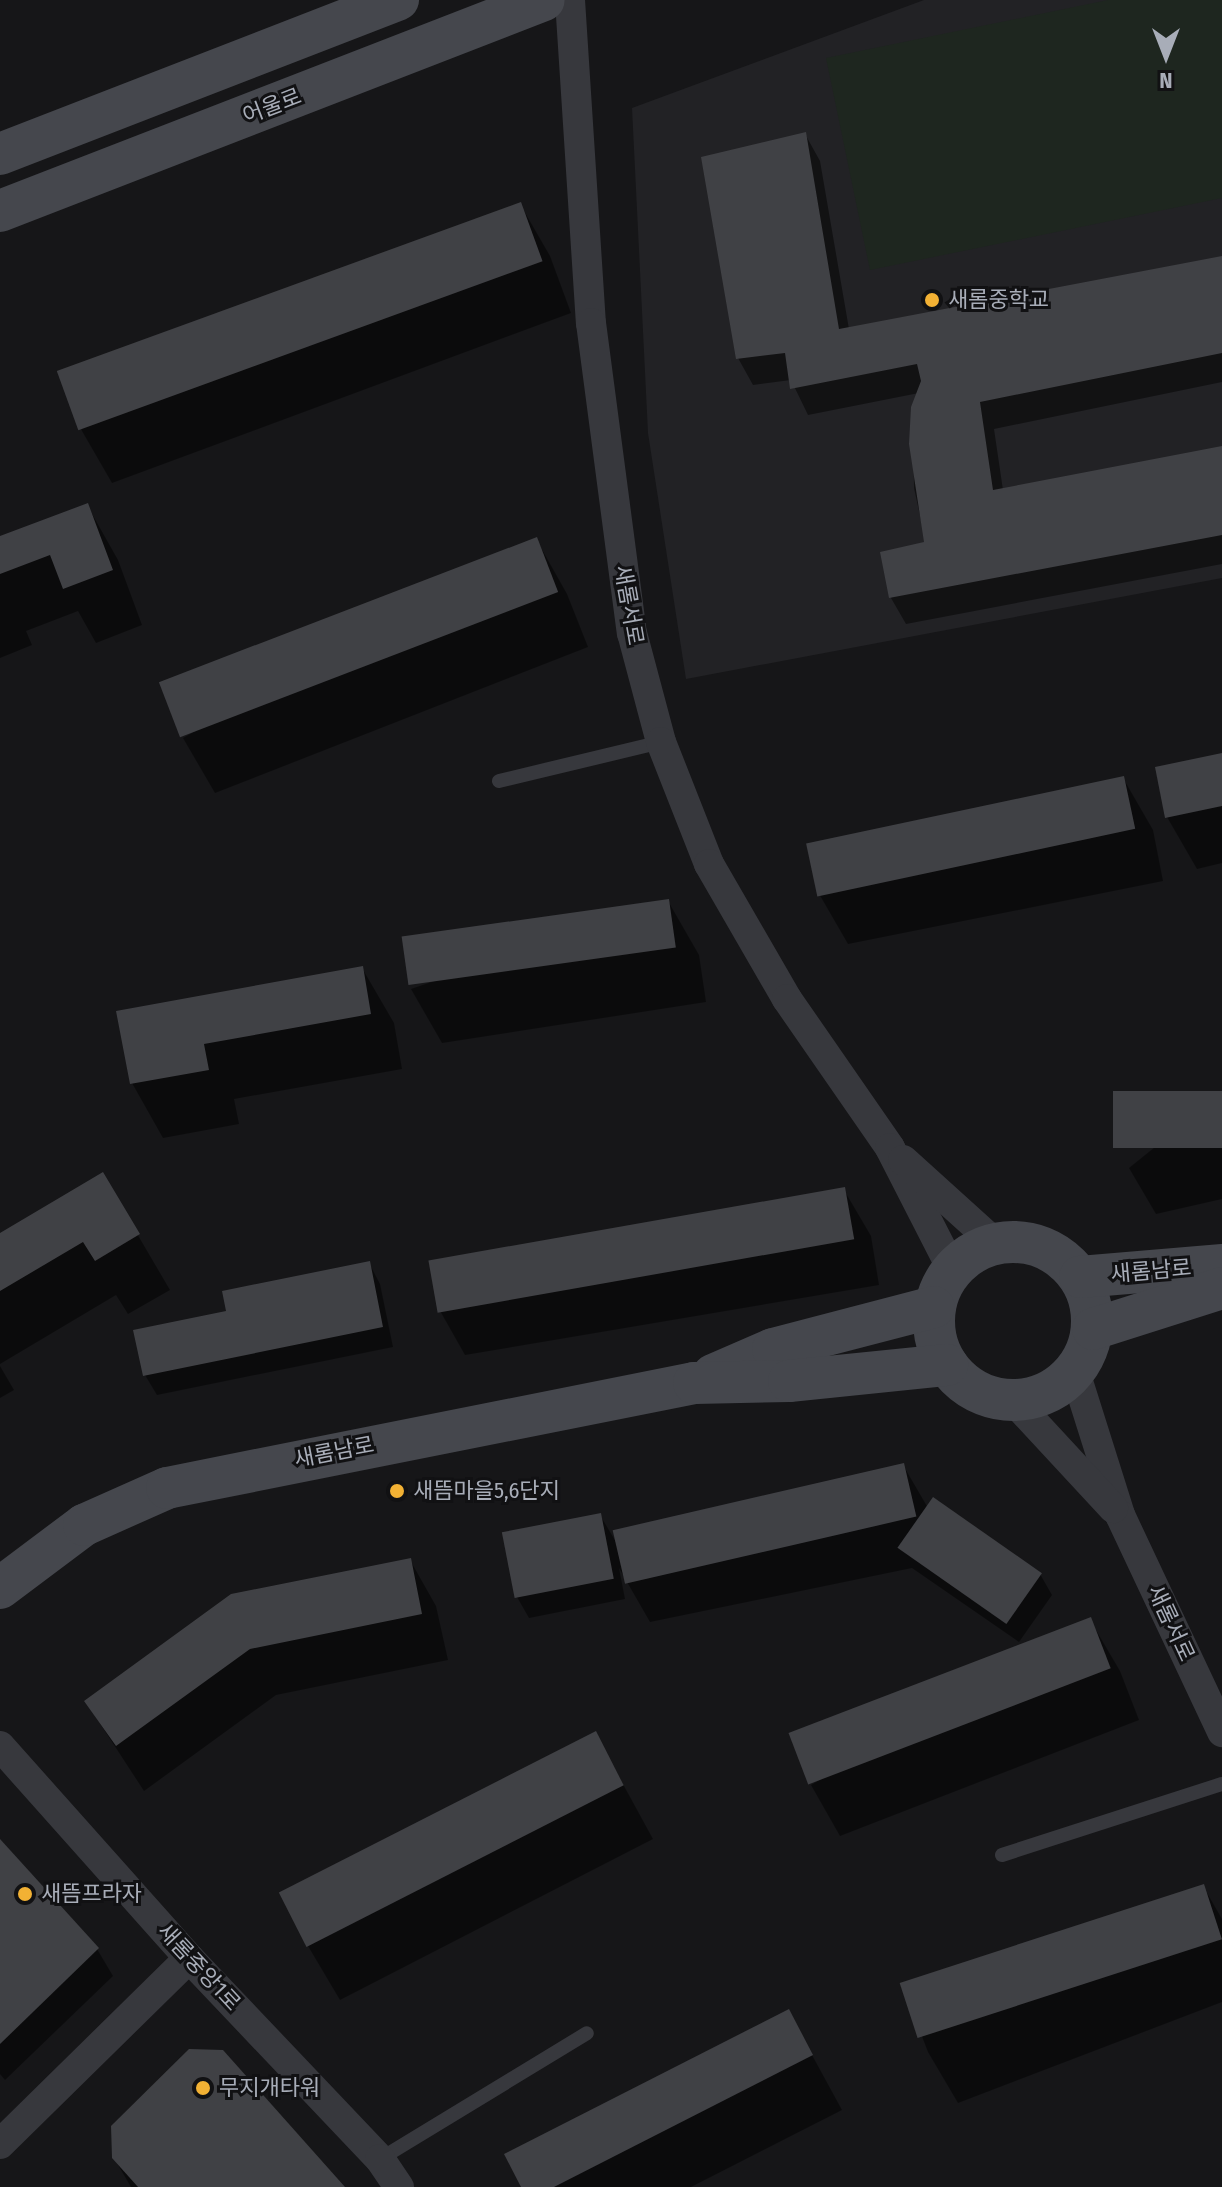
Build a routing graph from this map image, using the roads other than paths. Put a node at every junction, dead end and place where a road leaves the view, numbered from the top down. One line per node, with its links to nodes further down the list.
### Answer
1 (398, 0): 4 (street)
2 (544, 0): 5 (street, 어울로)
3 (570, 0): 6 (street, 새롬서로)
4 (0, 154)
5 (0, 211)
6 (661, 742): 7 (lane); 8 (street, 새롬서로)
7 (499, 781)
8 (890, 1148): 9 (street); 11 (street)
9 (995, 1243): 11 (street); 12 (street)
10 (1222, 1265): 12 (street, 새롬남로)
11 (952, 1269): 14 (street)
12 (1080, 1277): 15 (street)
13 (1222, 1288): 15 (street, 새롬남로)
14 (934, 1307): 16 (street); 18 (street, 새롬남로)
15 (1093, 1329): 17 (street)
16 (947, 1365): 18 (street, 새롬남로); 19 (street)
17 (1075, 1372): 19 (street); 20 (street)
18 (694, 1383): 21 (street, 새롬남로)
19 (1014, 1401): 20 (street)
20 (1120, 1515): 22 (street, 새롬서로)
21 (0, 1588)
22 (1222, 1732)
23 (0, 1746): 26 (street, 새롬중앙1로)
24 (1222, 1784): 25 (lane)
25 (1002, 1855)
26 (189, 1958): 28 (street); 29 (street, 새롬중앙1로)
27 (587, 2033): 29 (lane)
28 (0, 2144)
29 (380, 2159): 30 (street, 새롬중앙1로)
30 (399, 2187)

